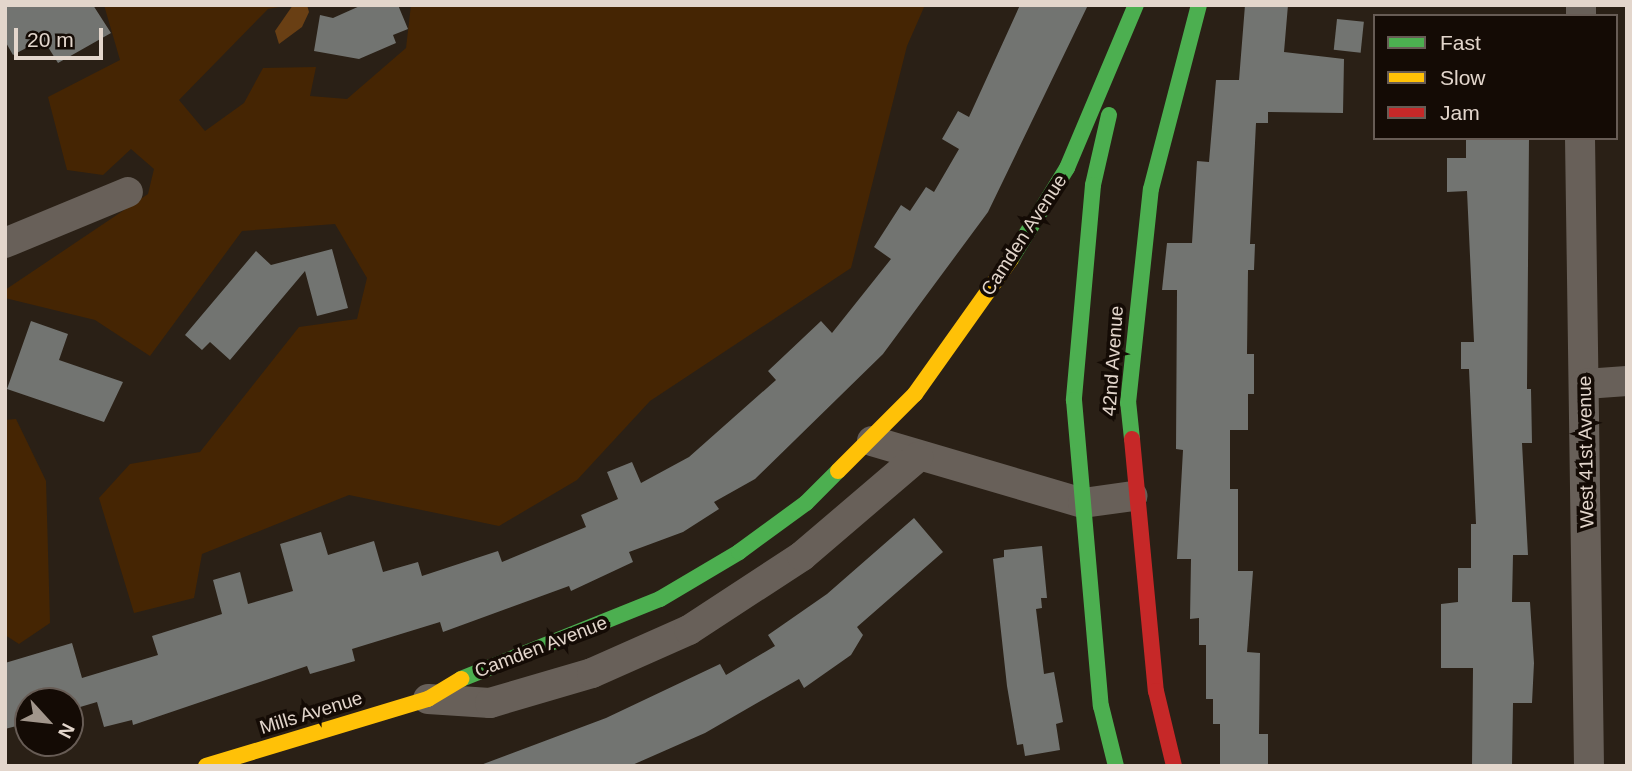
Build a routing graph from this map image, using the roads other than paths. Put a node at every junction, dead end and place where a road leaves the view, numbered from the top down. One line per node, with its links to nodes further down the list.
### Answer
1 (1138, 5): 8 (street, Camden Avenue); 11 (street, 42nd Avenue)
2 (1199, 5): 10 (street, 42nd Avenue)
3 (1580, 140): 7 (street, West 41st Avenue)
4 (128, 192): 5 (street)
5 (5, 243)
6 (1627, 381): 7 (street)
7 (1586, 384): 16 (street, West 41st Avenue)
8 (872, 441): 9 (street); 12 (street, Camden Avenue)
9 (919, 457): 11 (street); 12 (street, Camden Avenue)
10 (1133, 496): 11 (street); 15 (street, 42nd Avenue)
11 (1083, 503): 14 (street, 42nd Avenue)
12 (428, 699): 13 (street, Mills Avenue)
13 (206, 766)
14 (1116, 766)
15 (1174, 766)
16 (1589, 766)

